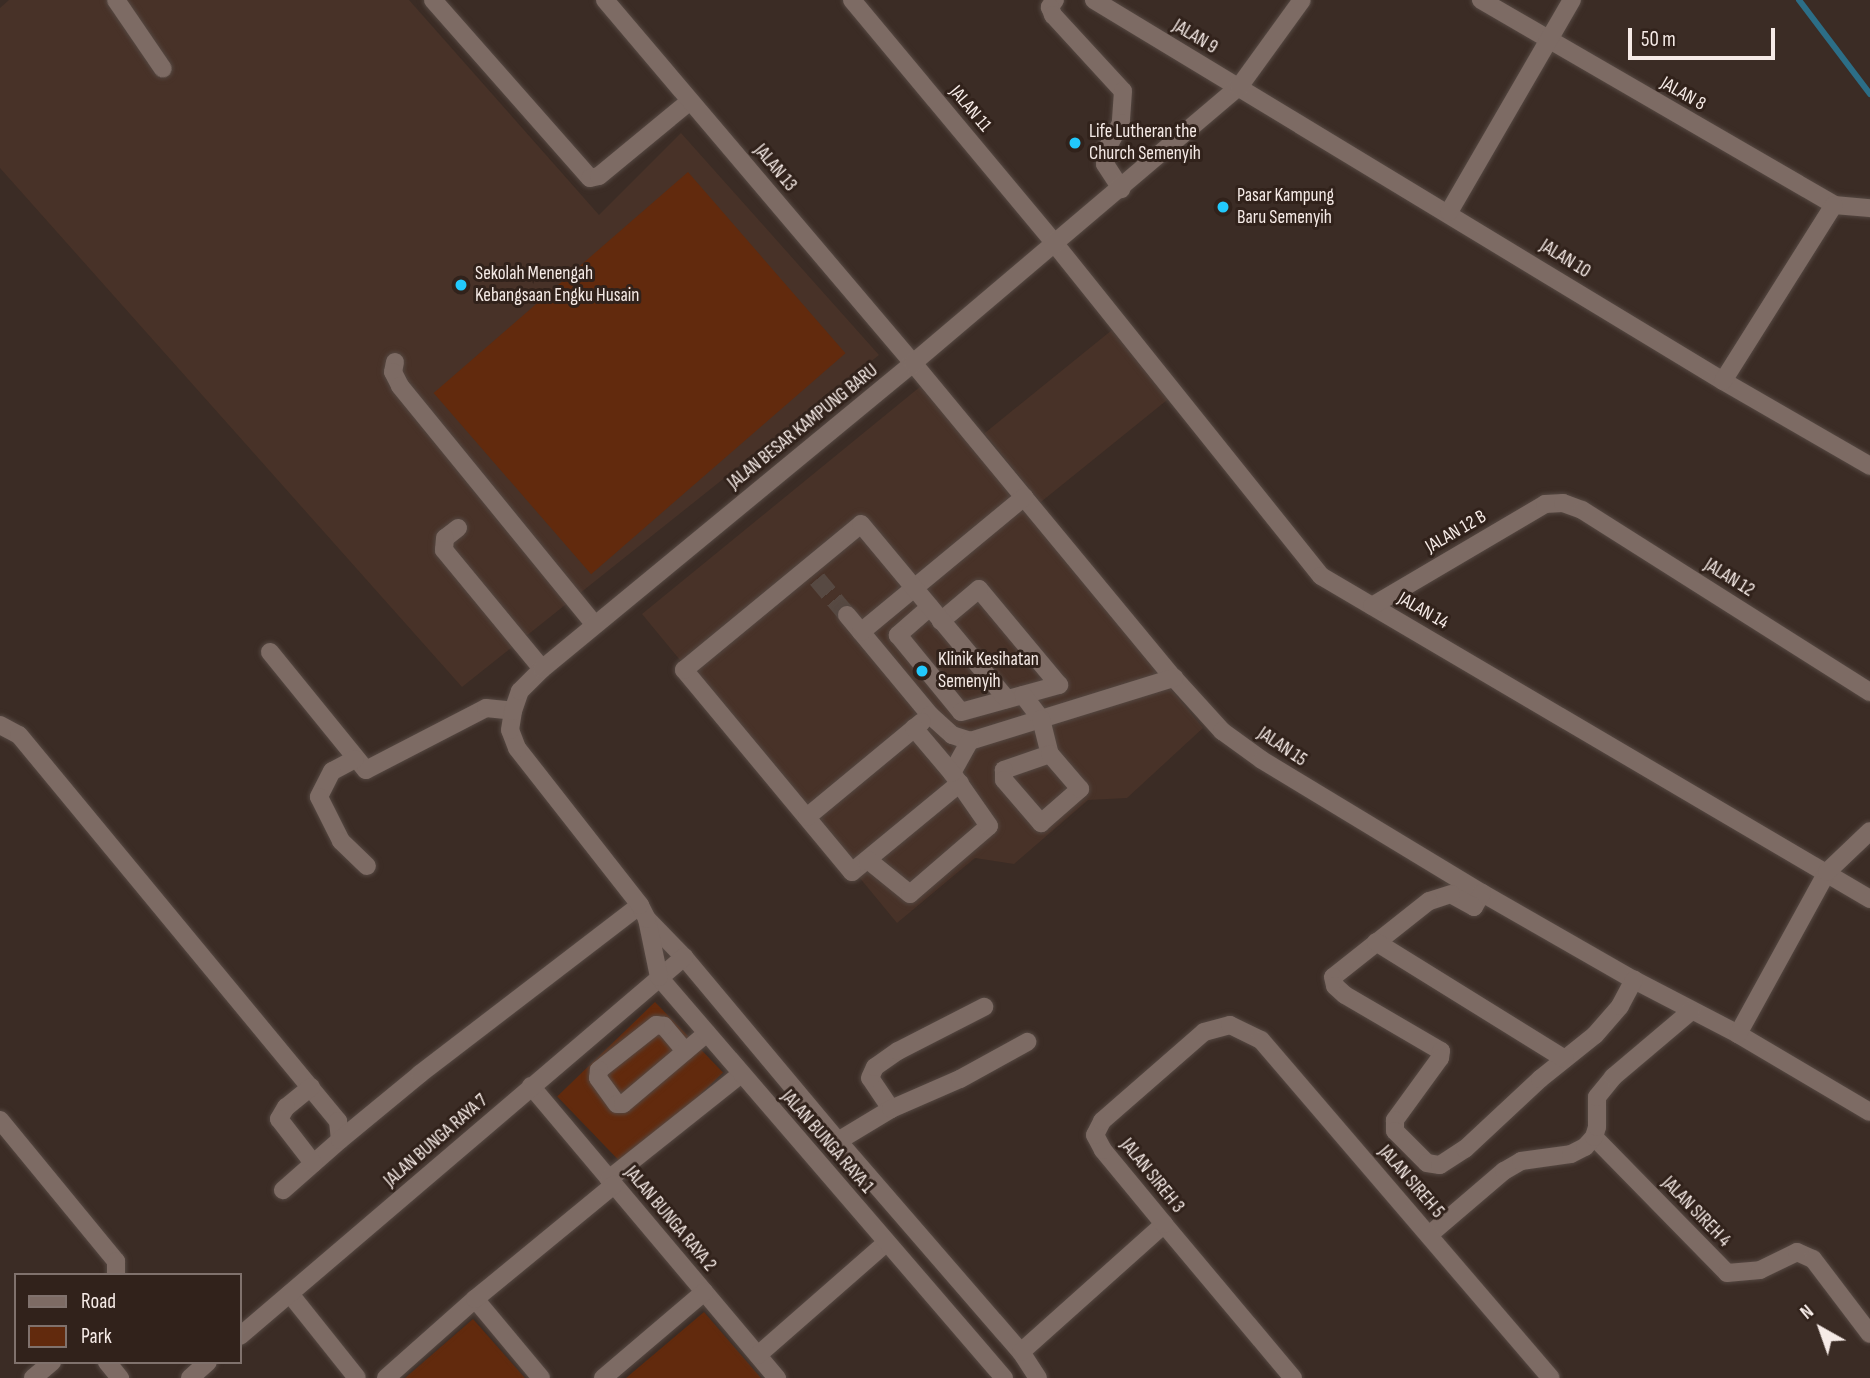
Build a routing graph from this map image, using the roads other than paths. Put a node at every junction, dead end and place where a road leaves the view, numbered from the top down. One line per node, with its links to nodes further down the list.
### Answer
1 (116, 0): 11 (street)
2 (433, 0): 13 (street)
3 (605, 0): 13 (street, JALAN 13)
4 (852, 0): 18 (street, JALAN 11)
5 (1055, 0): 14 (street)
6 (1094, 0): 12 (street, JALAN 9)
7 (1302, 0): 12 (street, JALAN BESAR KAMPUNG BARU)
8 (1481, 0): 10 (street, JALAN 8)
9 (1572, 0): 10 (street)
10 (1548, 41): 15 (street, JALAN 8); 17 (street)
11 (163, 69)
12 (1239, 87): 14 (street, JALAN BESAR KAMPUNG BARU); 17 (street, JALAN 10)
13 (690, 101): 20 (street, JALAN 13)
14 (1121, 189): 18 (street, JALAN BESAR KAMPUNG BARU)
15 (1834, 205): 16 (street, JALAN 8); 21 (street)
16 (1870, 208)
17 (1448, 212): 21 (street, JALAN 10)
18 (1055, 244): 20 (street, JALAN BESAR KAMPUNG BARU); 27 (street, JALAN 14)
19 (395, 362): 30 (street)
20 (913, 363): 23 (street, JALAN 15); 30 (street, JALAN BESAR KAMPUNG BARU)
21 (1723, 381): 22 (street, JALAN 10)
22 (1870, 466)
23 (1024, 496): 26 (street); 34 (street, JALAN 15)
24 (1563, 503): 27 (street, JALAN 12 B); 35 (street, JALAN 12)
25 (458, 528): 33 (street)
26 (914, 588): 28 (street); 31 (street); 46 (street)
27 (1372, 606): 50 (street, JALAN 14)
28 (936, 614): 36 (street); 36 (street); 36 (street)
29 (847, 615): 31 (street)
30 (595, 625): 33 (street, JALAN BESAR KAMPUNG BARU)
31 (861, 632): 38 (street)
32 (270, 652): 44 (street)
33 (542, 669): 37 (street, JALAN BESAR KAMPUNG BARU)
34 (1174, 678): 39 (street); 51 (street, JALAN 15)
35 (1870, 692)
36 (1015, 697): 39 (street)
37 (513, 711): 44 (street); 53 (street)
38 (930, 715): 41 (street); 42 (street)
39 (1041, 719): 42 (street); 43 (street)
40 (0, 725): 68 (street)
41 (914, 728): 45 (street); 46 (street)
42 (970, 741): 45 (street)
43 (1050, 754)
44 (355, 759): 49 (street)
45 (956, 778): 48 (street); 48 (street)
46 (807, 817): 48 (street)
47 (1870, 831): 50 (street)
48 (867, 860)
49 (367, 866)
50 (1827, 872): 52 (street, JALAN 14); 62 (street)
51 (1482, 892): 54 (street); 57 (street, JALAN 15)
52 (1870, 900)
53 (644, 912): 55 (street); 56 (street, JALAN BUNGA RAYA 1); 73 (street)
54 (1376, 942): 65 (street); 65 (street)
55 (684, 957): 56 (street, JALAN BUNGA RAYA 7); 74 (street)
56 (659, 977): 61 (street, JALAN BUNGA RAYA 1); 67 (street, JALAN BUNGA RAYA 7)
57 (1634, 980): 59 (street, JALAN 15); 65 (street)
58 (984, 1007): 69 (street)
59 (1691, 1011): 62 (street, JALAN 15); 72 (street)
60 (1230, 1025): 78 (street, JALAN SIREH 3); 79 (street, JALAN SIREH 5)
61 (707, 1033): 64 (street); 66 (street, JALAN BUNGA RAYA 1)
62 (1738, 1034): 70 (street, JALAN 15)
63 (1027, 1042): 69 (street)
64 (685, 1051): 64 (street)
65 (1565, 1059)
66 (741, 1074): 76 (street); 80 (street, JALAN BUNGA RAYA 1)
67 (531, 1086): 76 (street, JALAN BUNGA RAYA 2); 83 (street, JALAN BUNGA RAYA 7)
68 (311, 1087): 73 (street); 75 (street)
69 (891, 1109): 74 (street)
70 (1870, 1112)
71 (2, 1126): 81 (street)
72 (1594, 1137): 79 (street); 86 (street, JALAN SIREH 4)
73 (340, 1140): 75 (street)
74 (838, 1141): 87 (street)
75 (313, 1163): 77 (street)
76 (612, 1182): 82 (street, JALAN BUNGA RAYA 2); 84 (street)
77 (283, 1190)
78 (1164, 1224): 87 (street); 102 (street, JALAN SIREH 3)
79 (1429, 1235): 103 (street, JALAN SIREH 5)
80 (886, 1243): 88 (street); 100 (street, JALAN BUNGA RAYA 1)
81 (116, 1273)
82 (704, 1292): 88 (street, JALAN BUNGA RAYA 2); 98 (street)
83 (290, 1294): 85 (street, JALAN BUNGA RAYA 7); 95 (street)
84 (475, 1300): 96 (street); 97 (street)
85 (242, 1334)
86 (1870, 1334)
87 (1021, 1352): 101 (street)
88 (758, 1354): 99 (street, JALAN BUNGA RAYA 2)
89 (50, 1364): 92 (street)
90 (109, 1364): 93 (street)
91 (206, 1364): 94 (street)
92 (33, 1378)
93 (120, 1378)
94 (190, 1378)
95 (357, 1378)
96 (386, 1378)
97 (541, 1378)
98 (603, 1378)
99 (777, 1378)
100 (1004, 1378)
101 (1038, 1378)
102 (1293, 1378)
103 (1551, 1378)

